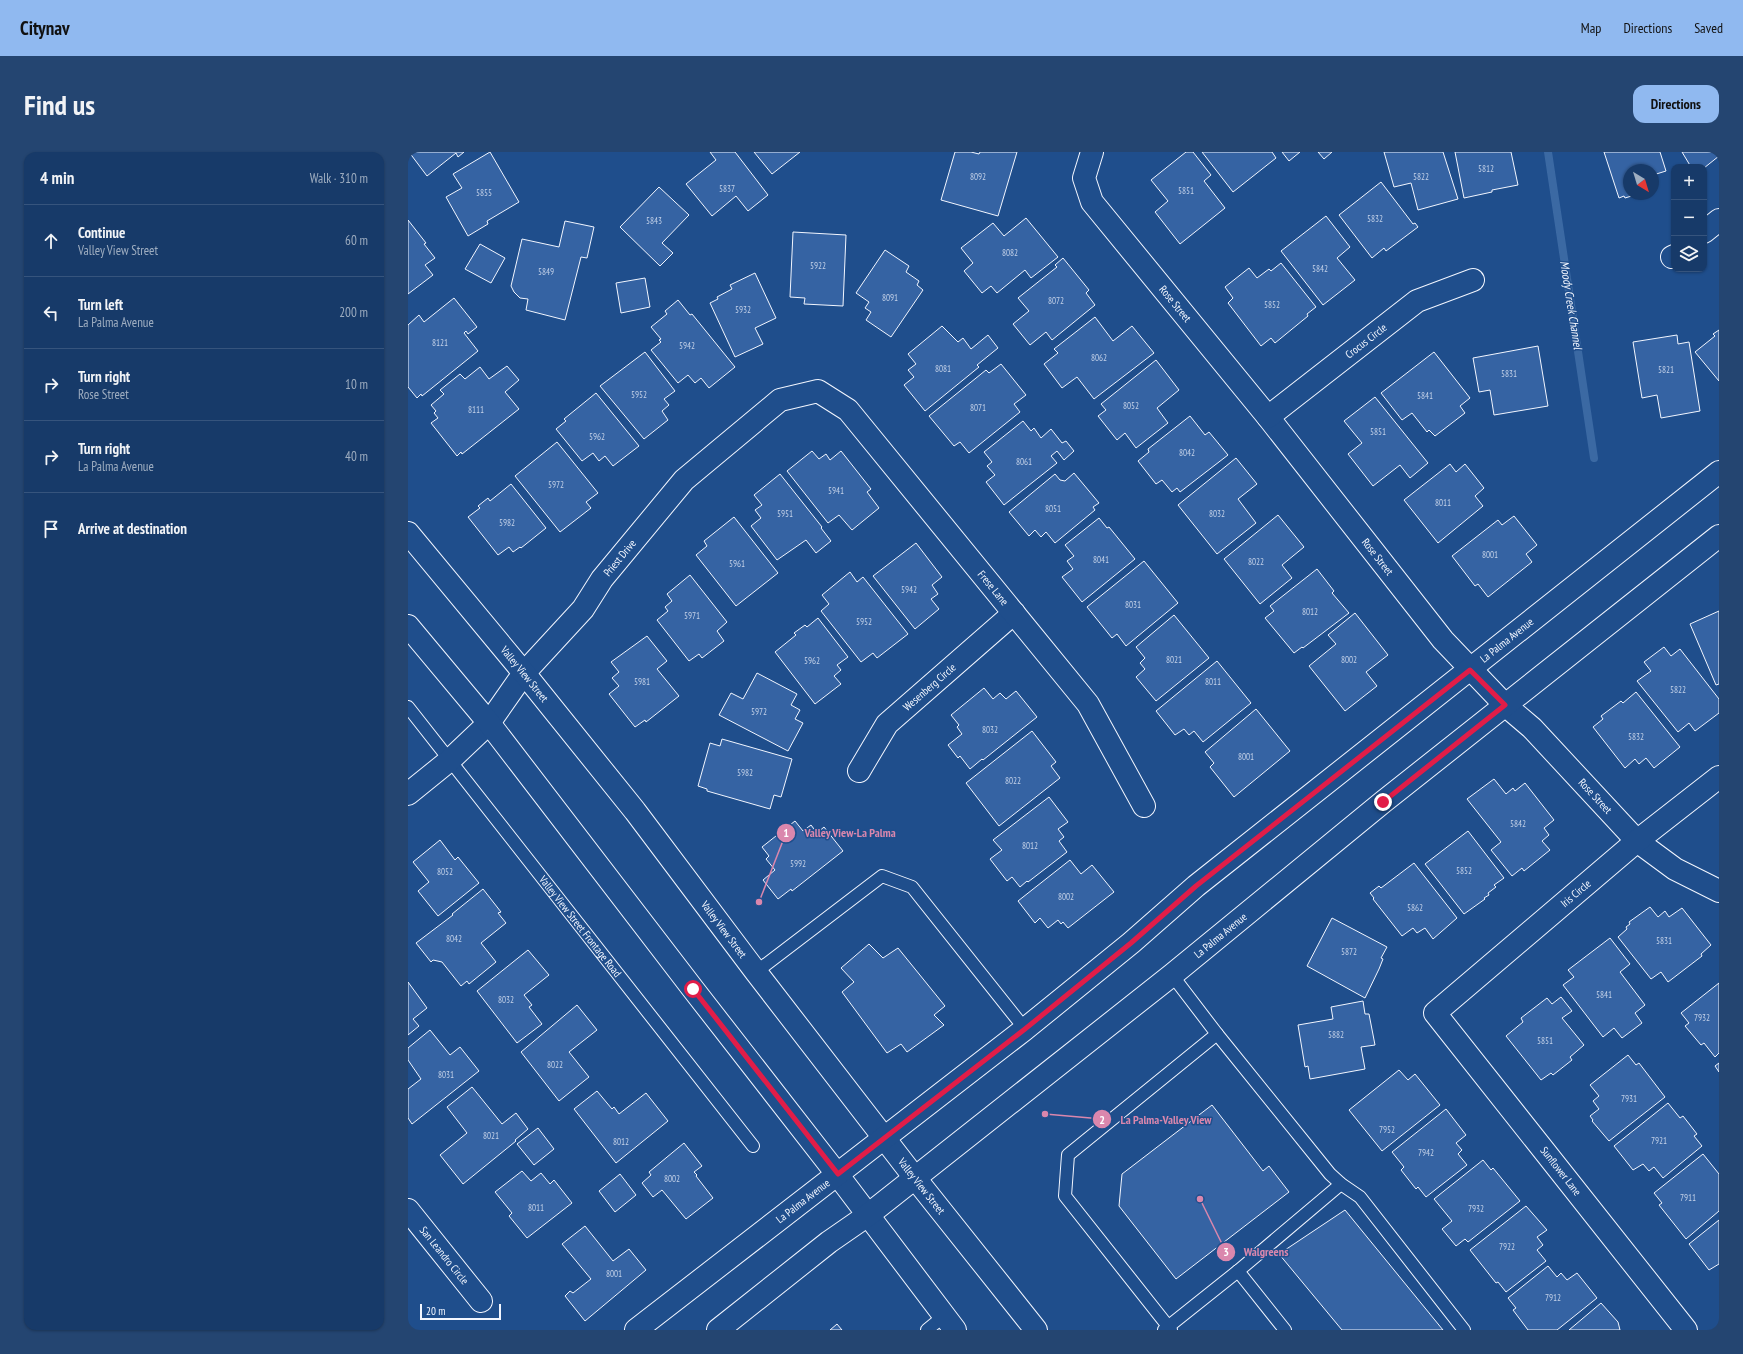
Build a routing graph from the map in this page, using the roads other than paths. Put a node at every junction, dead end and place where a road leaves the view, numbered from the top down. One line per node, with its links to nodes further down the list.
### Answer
1 (1092, 152): 6 (main road, Rose Street)
2 (1719, 220): 3 (main road)
3 (1707, 230)
4 (1472, 280): 6 (main road, Crocus Circle)
5 (818, 391): 10 (main road, Frese Lane); 13 (main road, Priest Drive)
6 (1268, 417): 12 (main road, Rose Street)
7 (1719, 472): 12 (main road, La Palma Avenue)
8 (408, 533): 13 (main road, Valley View Street)
9 (1719, 536): 14 (main road, La Palma Avenue)
10 (1014, 613): 18 (main road, Wesenberg Circle); 21 (main road, Frese Lane)
11 (408, 626): 16 (main road)
12 (1470, 670): 14 (main road, Rose Street); 27 (main road, La Palma Avenue)
13 (524, 673): 16 (main road, Priest Drive); 24 (main road, Valley View Street)
14 (1505, 705): 22 (main road, Rose Street); 25 (main road, La Palma Avenue)
15 (408, 707): 17 (lane, Valley View Street Frontage Road)
16 (489, 723): 17 (main road, Priest Drive); 31 (main road)
17 (450, 760): 20 (main road, Priest Drive); 30 (lane, Valley View Street Frontage Road)
18 (858, 772)
19 (1719, 778): 22 (main road, Iris Circle)
20 (408, 794)
21 (1144, 806)
22 (1637, 841): 23 (main road, Rose Street); 26 (main road, Iris Circle)
23 (1719, 891)
24 (756, 972): 27 (lane); 29 (main road, Valley View Street)
25 (1172, 975): 28 (lane); 32 (main road, La Palma Avenue)
26 (1435, 1013): 46 (main road, Sunflower Lane)
27 (1025, 1029): 29 (main road, La Palma Avenue)
28 (1217, 1034): 33 (lane); 39 (lane)
29 (885, 1138): 31 (main road, La Palma Avenue); 32 (main road, Valley View Street)
30 (753, 1146)
31 (838, 1174): 35 (main road); 40 (main road, La Palma Avenue)
32 (915, 1178): 35 (main road, La Palma Avenue); 43 (main road, Valley View Street)
33 (1341, 1184): 36 (lane); 45 (lane)
34 (408, 1210): 37 (main road, San Leandro Circle)
35 (868, 1215): 38 (main road); 41 (main road, La Palma Avenue)
36 (1238, 1271): 39 (lane); 44 (lane)
37 (481, 1301)
38 (950, 1323): 42 (lane)
39 (1168, 1329)
40 (636, 1330)
41 (718, 1330)
42 (927, 1330)
43 (1036, 1330)
44 (1285, 1330)
45 (1464, 1330)
46 (1686, 1330)

